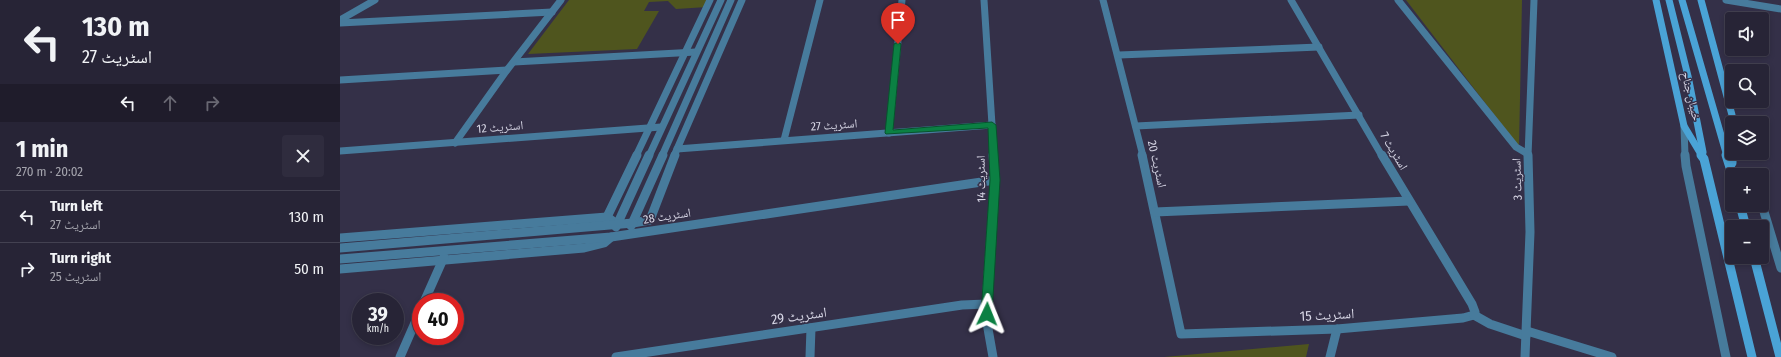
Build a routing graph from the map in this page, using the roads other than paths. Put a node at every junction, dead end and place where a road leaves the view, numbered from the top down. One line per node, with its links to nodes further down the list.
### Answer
1 (375, 0): 21 (street)
2 (560, 0): 20 (street)
3 (710, 0): 24 (street)
4 (721, 0): 25 (street)
5 (731, 0): 51 (street)
6 (742, 0): 39 (street)
7 (820, 0): 37 (street)
8 (902, 0): 36 (street)
9 (984, 0): 31 (street, اسٹریٹ 14)
10 (1103, 0): 26 (street, اسٹریٹ 20)
11 (1291, 0): 23 (street, اسٹریٹ 7)
12 (1398, 0): 41 (street)
13 (1534, 0): 41 (street, اسٹریٹ 3)
14 (1656, 0): 33 (main road, خیبان جناح)
15 (1669, 0): 42 (main road)
16 (1682, 0): 43 (main road)
17 (1701, 0): 44 (main road)
18 (1726, 0): 19 (street)
19 (1781, 9)
20 (552, 12): 22 (street); 27 (street)
21 (340, 20)
22 (340, 23)
23 (1319, 47): 26 (street); 30 (street, اسٹریٹ 7)
24 (685, 52): 25 (street); 27 (street); 35 (street)
25 (696, 52): 34 (street)
26 (1119, 55): 32 (street, اسٹریٹ 20)
27 (514, 62): 28 (street)
28 (507, 70): 29 (street); 38 (street)
29 (340, 80)
30 (1359, 115): 32 (street); 46 (street, اسٹریٹ 7)
31 (992, 125): 36 (street, اسٹریٹ 27); 45 (street, اسٹریٹ 14)
32 (1136, 126): 47 (street, اسٹریٹ 20)
33 (1684, 126): 42 (main road, خیبان جناح); 79 (street)
34 (661, 127): 35 (street, اسٹریٹ 12); 52 (street)
35 (649, 128): 38 (street, اسٹریٹ 12); 49 (street)
36 (889, 133): 37 (street, اسٹریٹ 27)
37 (784, 140): 39 (street, اسٹریٹ 27)
38 (455, 143): 40 (street, اسٹریٹ 12)
39 (678, 149): 50 (street)
40 (340, 151)
41 (1528, 154): 71 (street, اسٹریٹ 3)
42 (1704, 159): 80 (main road, خیبان جناح)
43 (1731, 168)
44 (1733, 168)
45 (995, 180): 53 (street, اسٹریٹ 28); 65 (street, اسٹریٹ 14)
46 (1409, 201): 47 (street); 66 (street, اسٹریٹ 7)
47 (1155, 212): 70 (street, اسٹریٹ 20)
48 (1764, 212): 62 (street)
49 (607, 218): 52 (street); 56 (street)
50 (650, 220): 51 (street, اسٹریٹ 28); 53 (street)
51 (633, 223): 52 (street, اسٹریٹ 28); 54 (street)
52 (617, 224): 55 (street); 57 (street, اسٹریٹ 28)
53 (647, 231): 54 (street, اسٹریٹ 28)
54 (627, 234): 55 (street, اسٹریٹ 28)
55 (611, 237): 58 (street, اسٹریٹ 28); 60 (street)
56 (340, 238)
57 (340, 248)
58 (449, 250): 59 (street, اسٹریٹ 28); 60 (street)
59 (340, 259)
60 (442, 260): 63 (street); 64 (street)
61 (1756, 264): 81 (main road)
62 (1781, 268)
63 (340, 269)
64 (428, 293)
65 (986, 304): 67 (street, اسٹریٹ 29); 75 (street, اسٹریٹ 14)
66 (1474, 314): 68 (street, اسٹریٹ 15); 71 (street)
67 (811, 328): 72 (street, اسٹریٹ 29); 74 (street)
68 (1337, 329): 70 (street, اسٹریٹ 15); 76 (street)
69 (412, 330): 73 (street)
70 (1181, 334)
71 (1527, 334): 77 (street, اسٹریٹ 3); 78 (street)
72 (623, 356)
73 (400, 357)
74 (810, 357)
75 (993, 357)
76 (1330, 357)
77 (1525, 357)
78 (1612, 357)
79 (1726, 357)
80 (1752, 357)
81 (1780, 357)

